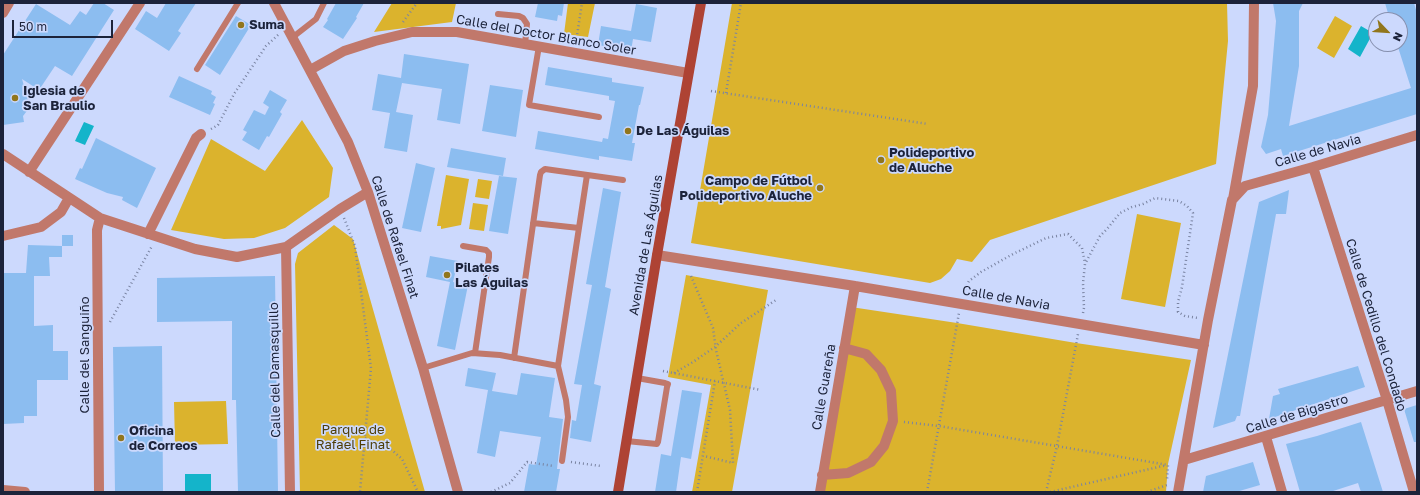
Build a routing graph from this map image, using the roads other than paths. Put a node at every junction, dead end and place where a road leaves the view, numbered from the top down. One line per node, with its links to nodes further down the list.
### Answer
1 (9, 3): 8 (street)
2 (140, 3): 21 (street)
3 (238, 3): 13 (lane)
4 (274, 3): 10 (street, Calle de Rafael Finat)
5 (324, 3): 10 (lane)
6 (701, 3): 15 (street, Avenida de Las Águilas)
7 (1254, 3): 26 (street)
8 (3, 14)
9 (498, 14): 11 (lane)
10 (293, 37): 14 (street, Calle de Rafael Finat)
11 (525, 44): 12 (street, Calle del Doctor Blanco Soler); 14 (street, Calle del Doctor Blanco Soler)
12 (539, 46): 15 (street, Calle del Doctor Blanco Soler); 16 (lane)
13 (197, 69)
14 (310, 70): 24 (street, Calle de Rafael Finat)
15 (688, 73): 34 (street, Avenida de Las Águilas)
16 (599, 117)
17 (201, 134): 31 (street)
18 (1417, 135): 20 (street, Calle de Navia)
19 (3, 154): 21 (street)
20 (1313, 167): 26 (street, Calle de Navia); 44 (street, Calle de Cedillo del Condado)
21 (29, 172): 25 (street)
22 (587, 175): 23 (lane); 28 (lane); 29 (lane)
23 (623, 180)
24 (368, 192): 33 (street); 41 (street, Calle de Rafael Finat)
25 (69, 198): 27 (street); 30 (street)
26 (1232, 200): 36 (street)
27 (100, 218): 31 (street); 52 (street, Calle del Sanguiño)
28 (533, 223): 29 (lane); 39 (lane)
29 (579, 228): 40 (lane)
30 (3, 236)
31 (153, 236): 33 (street)
32 (463, 246): 38 (lane)
33 (286, 247): 53 (street, Calle del Damasquillo)
34 (657, 255): 35 (street, Calle de Navia); 42 (street, Avenida de Las Águilas)
35 (855, 286): 36 (street, Calle de Navia); 37 (street, Calle Guareña)
36 (1204, 346): 47 (street)
37 (844, 348): 49 (street, Calle Guareña); 49 (street)
38 (475, 353): 39 (lane); 41 (lane)
39 (514, 358): 40 (lane)
40 (558, 366): 48 (lane)
41 (423, 368): 54 (street, Calle de Rafael Finat)
42 (637, 378): 46 (street, Avenida de Las Águilas); 46 (lane)
43 (1417, 391): 44 (street, Calle de Bigastro)
44 (1387, 400): 45 (street, Calle de Bigastro); 59 (street, Calle de Cedillo del Condado)
45 (1266, 437): 47 (street, Calle de Bigastro); 58 (street)
46 (626, 441): 55 (street, Avenida de Las Águilas)
47 (1184, 460): 57 (street)
48 (562, 461)
49 (822, 475): 56 (street, Calle Guareña)
50 (3, 490): 51 (street)
51 (25, 492)
52 (99, 492)
53 (290, 492)
54 (458, 492)
55 (618, 492)
56 (820, 492)
57 (1178, 492)
58 (1282, 492)
59 (1414, 492)

